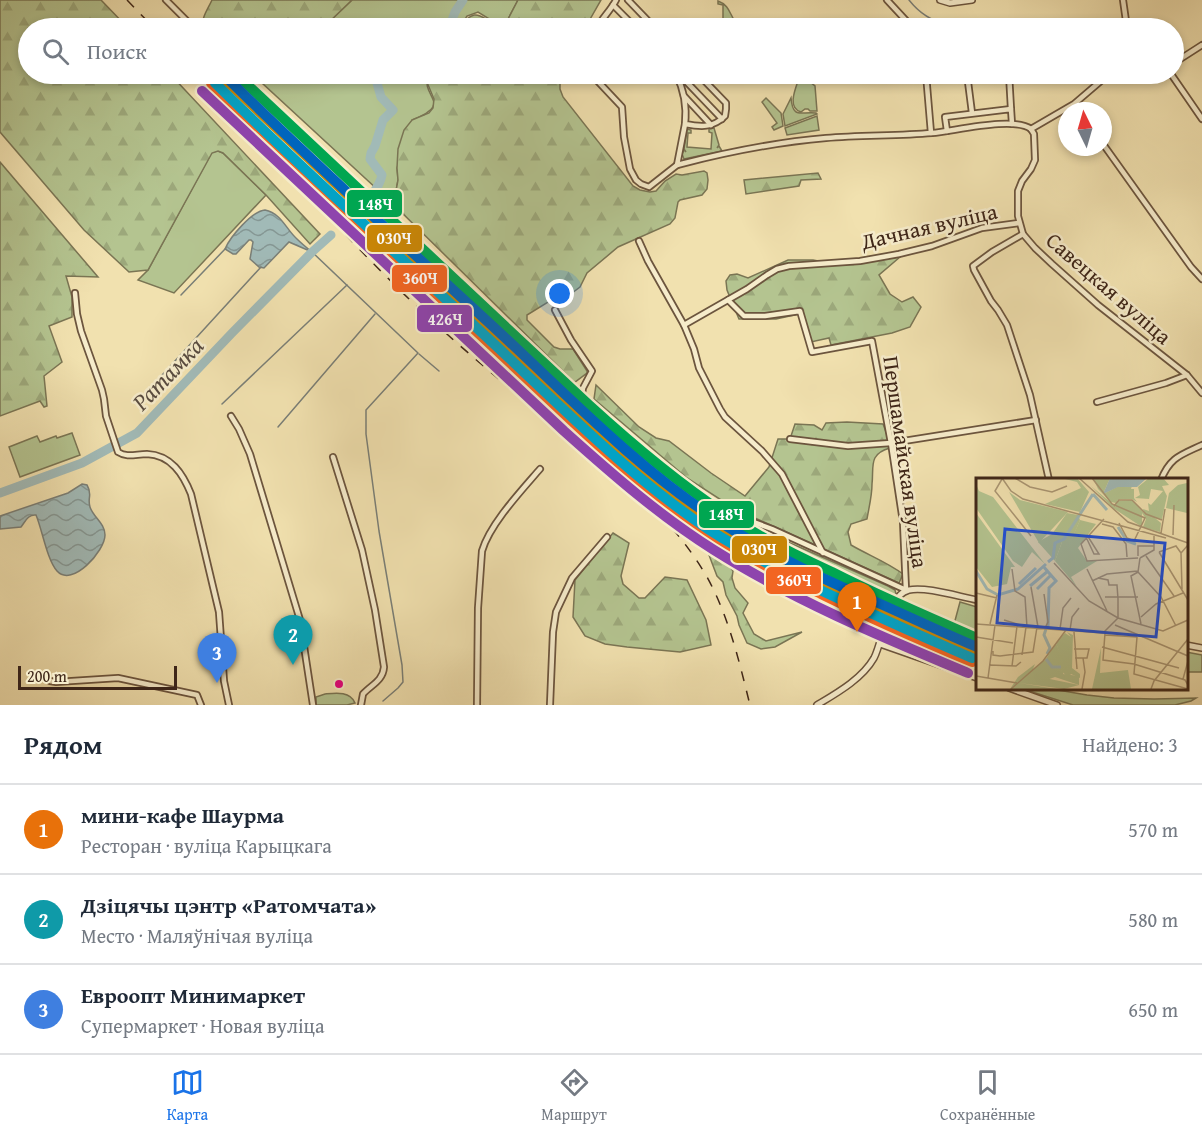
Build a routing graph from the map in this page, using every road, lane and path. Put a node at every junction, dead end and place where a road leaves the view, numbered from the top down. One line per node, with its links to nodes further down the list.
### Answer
1 (166, 0): 8 (street)
2 (628, 0): 11 (street)
3 (887, 0): 12 (street)
4 (940, 0): 5 (street)
5 (972, 0)
6 (1123, 0): 13 (street)
7 (615, 3): 9 (street); 10 (street)
8 (184, 18)
9 (603, 18)
10 (628, 18)
11 (645, 18)
12 (904, 18)
13 (1126, 18)
14 (1202, 45): 15 (street)
15 (1184, 56)
16 (601, 84): 39 (street)
17 (681, 84): 25 (street)
18 (688, 84): 30 (street)
19 (708, 84): 30 (street)
20 (927, 84): 37 (street)
21 (968, 84): 28 (street)
22 (1010, 84): 27 (street)
23 (1098, 84): 26 (street)
24 (1178, 84): 31 (street)
25 (684, 96): 32 (street); 34 (street)
26 (1076, 102)
27 (1011, 108): 28 (street); 33 (street)
28 (972, 113): 36 (street)
29 (1058, 113): 35 (street)
30 (722, 119): 34 (street)
31 (1202, 119)
32 (685, 124): 34 (street); 39 (street)
33 (1012, 124): 35 (street); 36 (street)
34 (711, 125)
35 (1031, 129): 41 (street, Савецкая вуліца)
36 (947, 132): 37 (street)
37 (931, 133): 39 (street)
38 (1112, 156): 44 (street)
39 (677, 165)
40 (393, 222): 51 (street)
41 (1019, 222): 42 (street, Савецкая вуліца); 46 (street, Дачная вуліца)
42 (1023, 234): 49 (street, Савецкая вуліца); 54 (street)
43 (639, 241): 48 (street)
44 (1202, 279)
45 (75, 293): 73 (street)
46 (728, 300): 48 (street, Дачная вуліца); 56 (street, Першамайская вуліца)
47 (555, 310): 51 (street)
48 (684, 325): 63 (street)
49 (1187, 375): 50 (street, Савецкая вуліца); 52 (street)
50 (1202, 393)
51 (580, 399): 63 (street)
52 (1097, 402)
53 (231, 416): 74 (street)
54 (1036, 420): 56 (street); 60 (street)
55 (790, 439): 56 (street)
56 (891, 443): 64 (street, Першамайская вуліца)
57 (1202, 445): 61 (street)
58 (333, 456): 75 (street)
59 (540, 469): 76 (street)
60 (1049, 478)
61 (1162, 478)
62 (607, 537): 77 (street)
63 (824, 553): 64 (street)
64 (906, 590): 65 (street); 66 (street)
65 (976, 600)
66 (880, 644): 69 (street); 78 (street)
67 (1187, 645): 68 (street)
68 (1202, 648)
69 (976, 678)
70 (50, 681): 72 (street)
71 (1015, 690): 79 (street)
72 (201, 705)
73 (229, 705)
74 (313, 705)
75 (361, 705)
76 (477, 705)
77 (550, 705)
78 (818, 705)
79 (1057, 705)

